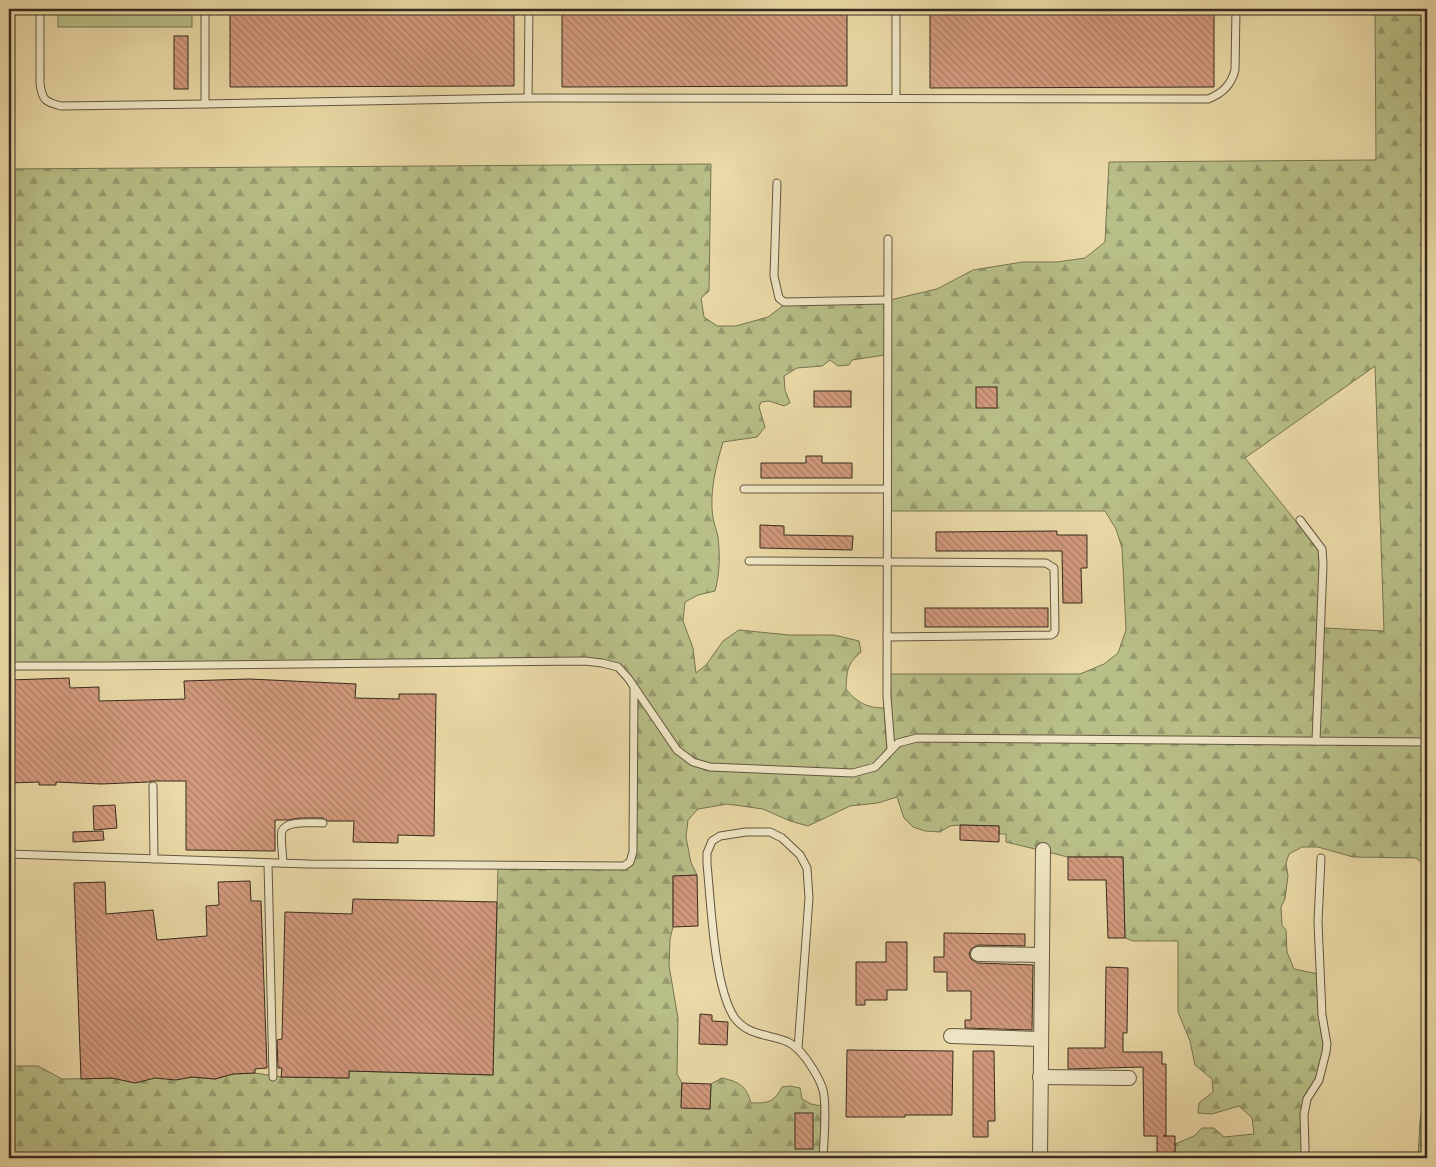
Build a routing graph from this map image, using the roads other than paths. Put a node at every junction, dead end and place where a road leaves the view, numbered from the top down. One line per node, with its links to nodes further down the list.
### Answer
1 (40, 9): 8 (lane)
2 (205, 9): 8 (lane)
3 (529, 9): 6 (lane)
4 (896, 9): 7 (lane)
5 (1236, 9): 7 (lane)
6 (528, 98): 7 (lane); 8 (lane)
7 (896, 98)
8 (205, 104)
9 (777, 183): 11 (lane)
10 (888, 238): 11 (lane)
11 (888, 300): 13 (lane)
12 (744, 489): 13 (lane)
13 (888, 489): 16 (lane)
14 (1300, 520): 20 (lane)
15 (749, 561): 16 (lane)
16 (887, 561): 17 (lane); 17 (lane)
17 (887, 637): 22 (lane)
18 (9, 666): 19 (lane)
19 (634, 688): 22 (lane); 30 (lane)
20 (1316, 742): 21 (lane); 22 (lane)
21 (1427, 742)
22 (891, 749)
23 (153, 786): 28 (lane)
24 (323, 823): 30 (lane)
25 (1043, 850): 32 (street)
26 (9, 854): 28 (lane)
27 (1321, 858): 41 (lane)
28 (154, 859): 29 (lane)
29 (268, 863): 30 (lane); 36 (lane)
30 (283, 863)
31 (978, 954): 32 (street)
32 (1042, 955): 34 (street)
33 (951, 1036): 34 (street)
34 (1041, 1039): 37 (street)
35 (798, 1049): 35 (lane); 39 (lane)
36 (273, 1077)
37 (1040, 1077): 38 (street); 40 (street)
38 (1129, 1078)
39 (824, 1158)
40 (1040, 1158)
41 (1304, 1158)

